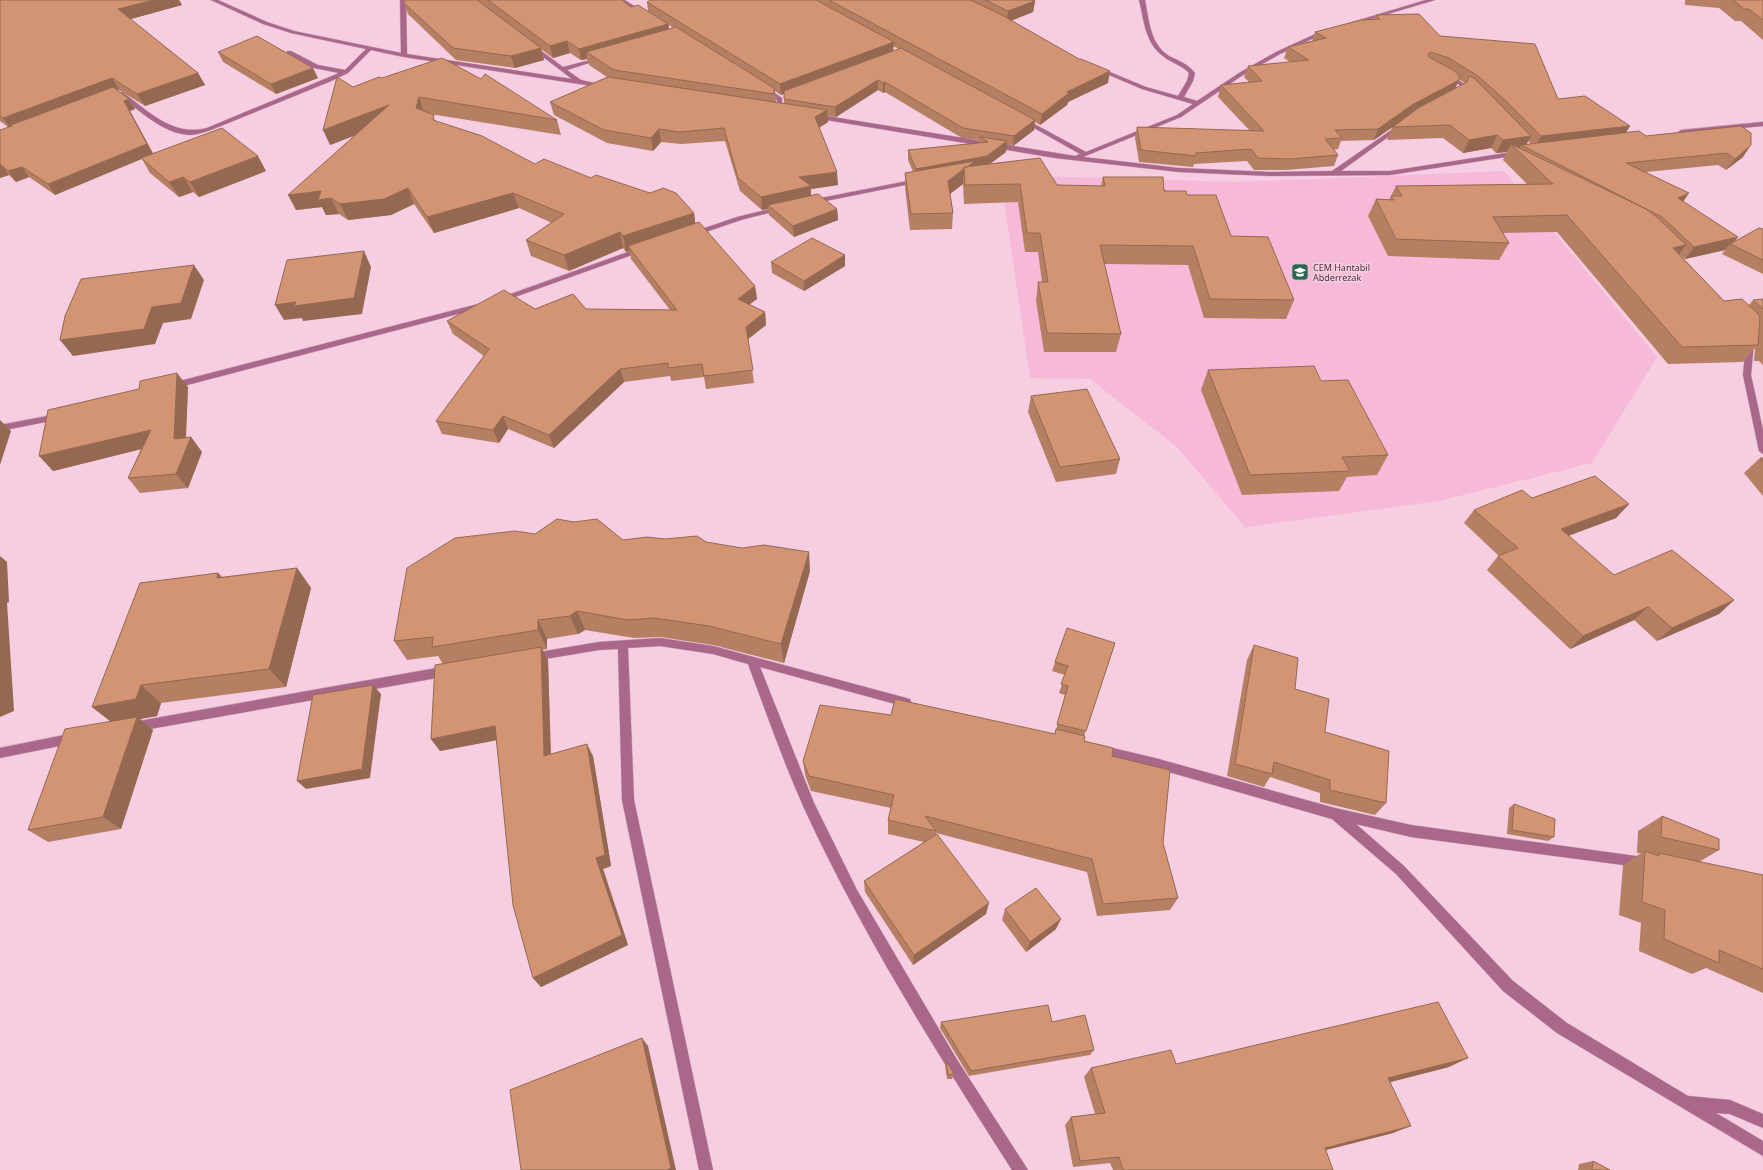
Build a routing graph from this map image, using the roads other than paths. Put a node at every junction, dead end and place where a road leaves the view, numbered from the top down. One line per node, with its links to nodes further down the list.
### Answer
1 (214, 0): 10 (street)
2 (404, 0): 12 (street)
3 (621, 0): 6 (street)
4 (1142, 0): 24 (street)
5 (1432, 0): 7 (street)
6 (647, 16)
7 (1344, 25)
8 (1332, 29): 26 (street)
9 (525, 40): 15 (street)
10 (370, 48): 12 (street); 16 (street)
11 (289, 52): 16 (street)
12 (404, 55): 17 (street)
13 (606, 57): 15 (street)
14 (1088, 65): 24 (street)
15 (563, 69): 17 (street)
16 (346, 72): 22 (street)
17 (580, 82): 18 (street)
18 (610, 86)
19 (760, 86): 25 (street)
20 (1458, 93): 21 (street)
21 (1476, 94)
22 (113, 95)
23 (787, 96): 25 (street)
24 (1180, 98): 26 (street)
25 (780, 99): 28 (street)
26 (1198, 103): 36 (street)
27 (772, 110): 28 (street)
28 (780, 111): 29 (street)
29 (788, 112)
30 (810, 116): 38 (street)
31 (1017, 117): 36 (street)
32 (1404, 124): 42 (street)
33 (1763, 124): 34 (street)
34 (1675, 133)
35 (1525, 152): 37 (street)
36 (1085, 154): 39 (street)
37 (1504, 156): 41 (street); 42 (street)
38 (1061, 157): 39 (street); 40 (street)
39 (1075, 158): 42 (street)
40 (1038, 161)
41 (1518, 163)
42 (1332, 174)
43 (928, 179): 44 (street)
44 (684, 236)
45 (647, 248): 47 (street)
46 (1751, 334): 50 (street)
47 (164, 388)
48 (64, 416): 49 (street)
49 (0, 428)
50 (1763, 450)
51 (623, 644): 52 (street); 53 (street); 65 (street)
52 (522, 658)
53 (752, 661): 55 (street); 66 (street)
54 (461, 668): 56 (street)
55 (918, 705)
56 (121, 729)
57 (82, 736): 59 (street)
58 (1086, 747): 60 (street)
59 (0, 753)
60 (1335, 814): 61 (street); 62 (street)
61 (1654, 864)
62 (1685, 1102): 63 (street); 64 (street)
63 (1763, 1121)
64 (1763, 1149)
65 (706, 1170)
66 (1021, 1170)

